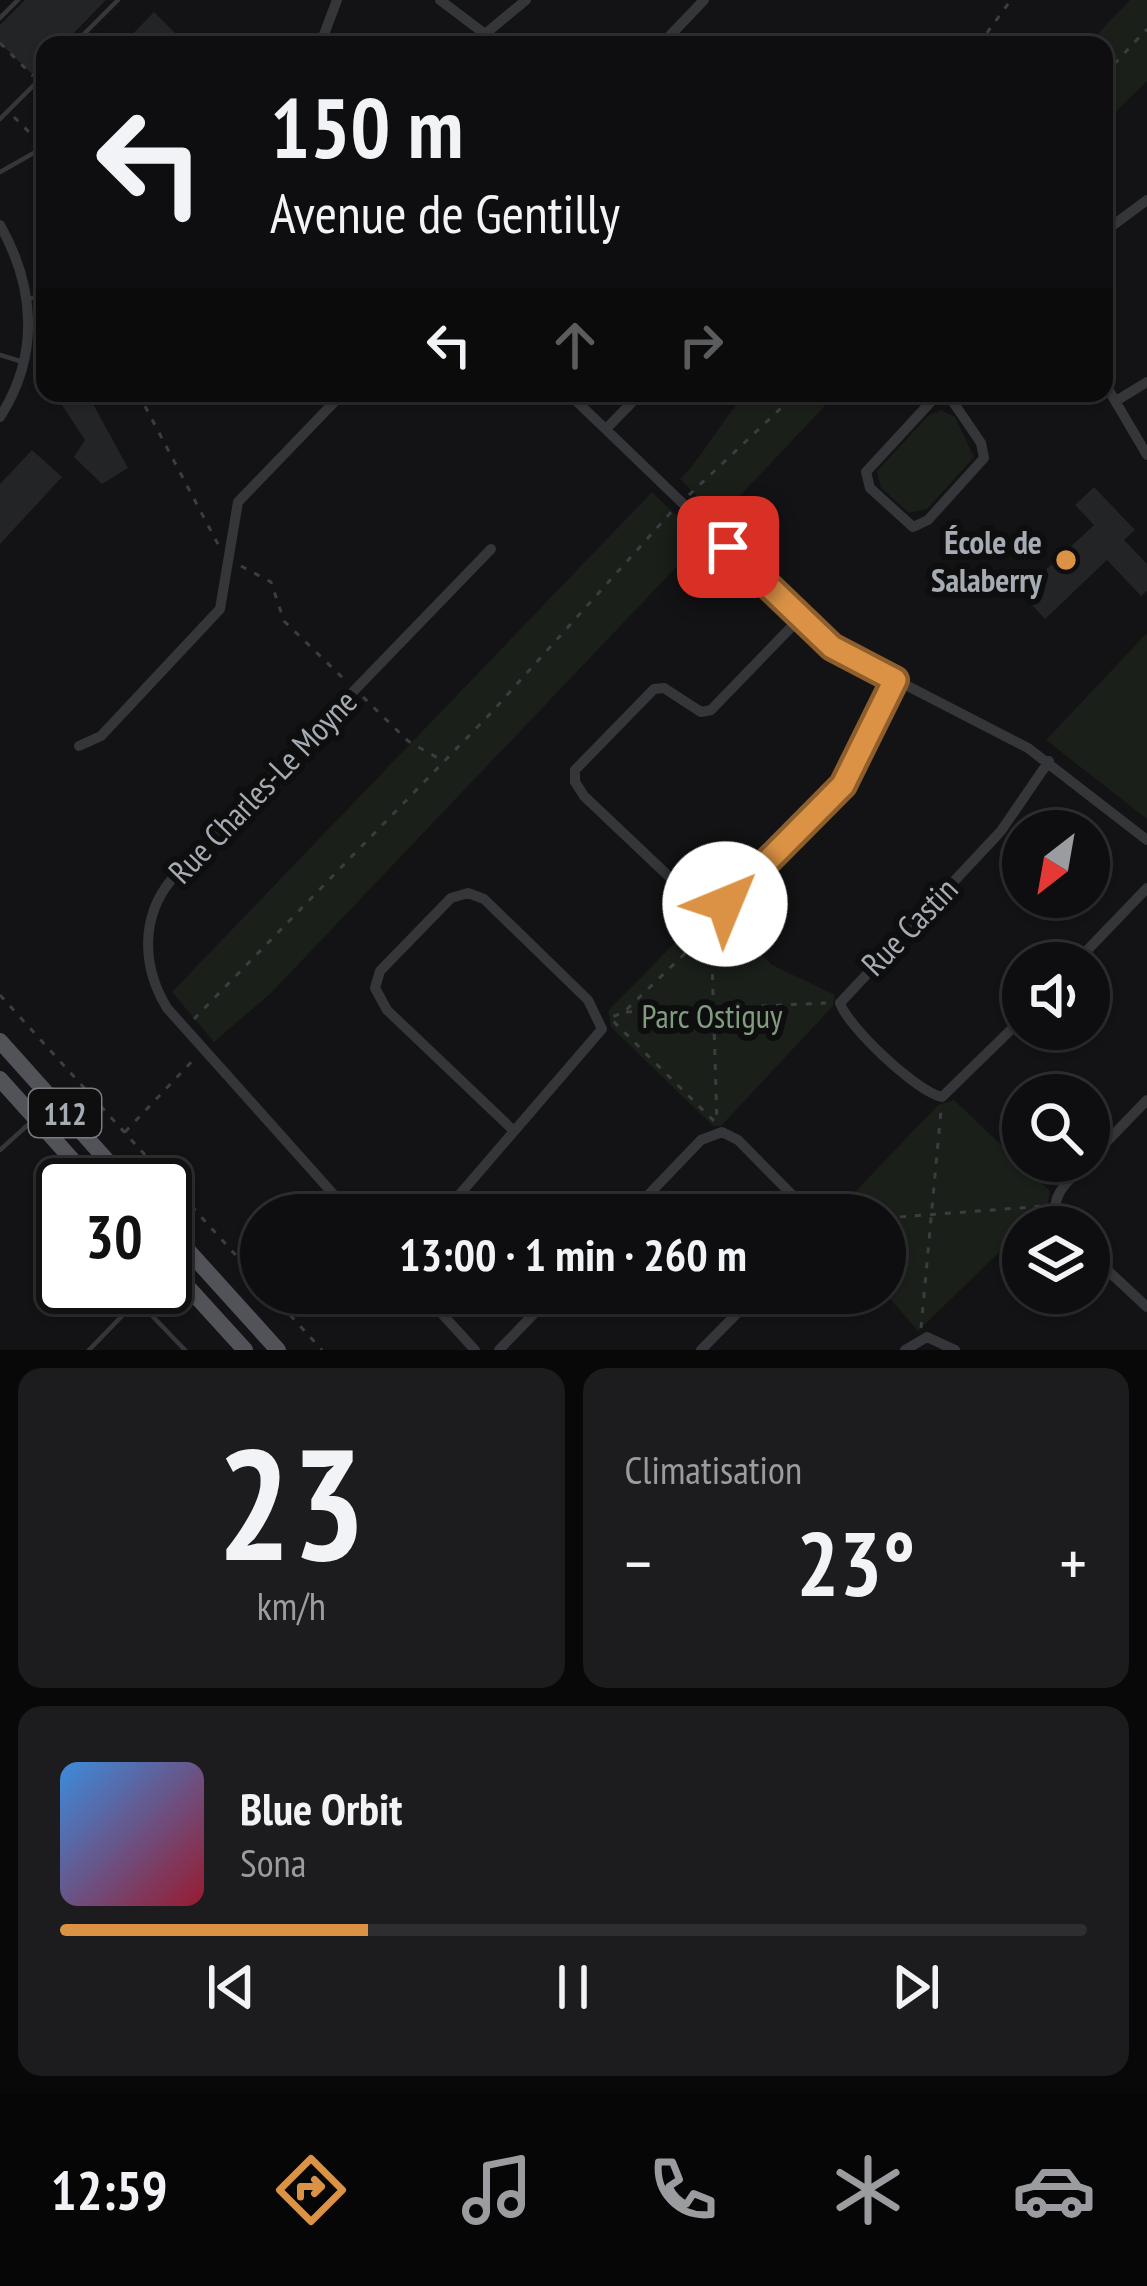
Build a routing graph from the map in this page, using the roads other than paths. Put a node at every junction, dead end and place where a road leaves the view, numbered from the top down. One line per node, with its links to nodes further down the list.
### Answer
1 (17, 0): 7 (lane)
2 (118, 0): 8 (lane)
3 (337, 0): 9 (street)
4 (440, 0): 5 (street)
5 (526, 0)
6 (704, 0): 10 (street)
7 (0, 17)
8 (82, 36)
9 (323, 36)
10 (670, 36)
11 (36, 83): 12 (lane)
12 (0, 119)
13 (36, 152): 14 (lane)
14 (0, 172)
15 (1147, 200): 17 (street)
16 (0, 225): 19 (street)
17 (1113, 225)
18 (36, 297): 19 (lane)
19 (28, 299): 21 (street)
20 (0, 355): 21 (lane)
21 (24, 363): 30 (street)
22 (1147, 382): 24 (street)
23 (1113, 396): 24 (street)
24 (1116, 401): 32 (street)
25 (331, 402): 36 (street)
26 (578, 402): 31 (street)
27 (632, 402): 31 (street)
28 (934, 402): 29 (street)
29 (950, 402)
30 (0, 417)
31 (606, 429): 34 (street)
32 (1147, 455)
33 (491, 549): 51 (street, Rue Charles-Le Moyne)
34 (800, 618): 35 (street); 35 (street)
35 (895, 680): 37 (street)
36 (79, 746)
37 (1049, 761): 38 (street); 41 (street, Rue Castin)
38 (1147, 840)
39 (1147, 888): 40 (street)
40 (1095, 942)
41 (1002, 1038)
42 (0, 1042): 50 (main road, 112)
43 (0, 1079): 45 (main road, 112)
44 (1147, 1100): 47 (street)
45 (35, 1118): 48 (lane); 49 (main road, 112)
46 (514, 1131): 46 (street); 52 (street)
47 (1110, 1138)
48 (0, 1150)
49 (71, 1158)
50 (105, 1158)
51 (333, 1194)
52 (460, 1194)
53 (649, 1194): 54 (street)
54 (791, 1194)
55 (192, 1255): 67 (main road)
56 (1110, 1272): 58 (street)
57 (192, 1294): 66 (main road)
58 (1147, 1307)
59 (124, 1314): 64 (lane)
60 (150, 1314): 65 (lane)
61 (442, 1314): 68 (street)
62 (534, 1314): 69 (street)
63 (736, 1314): 70 (street)
64 (89, 1350)
65 (185, 1350)
66 (245, 1350)
67 (278, 1350)
68 (475, 1350)
69 (499, 1350)
70 (701, 1350)
71 (905, 1350): 72 (street)
72 (955, 1350)

